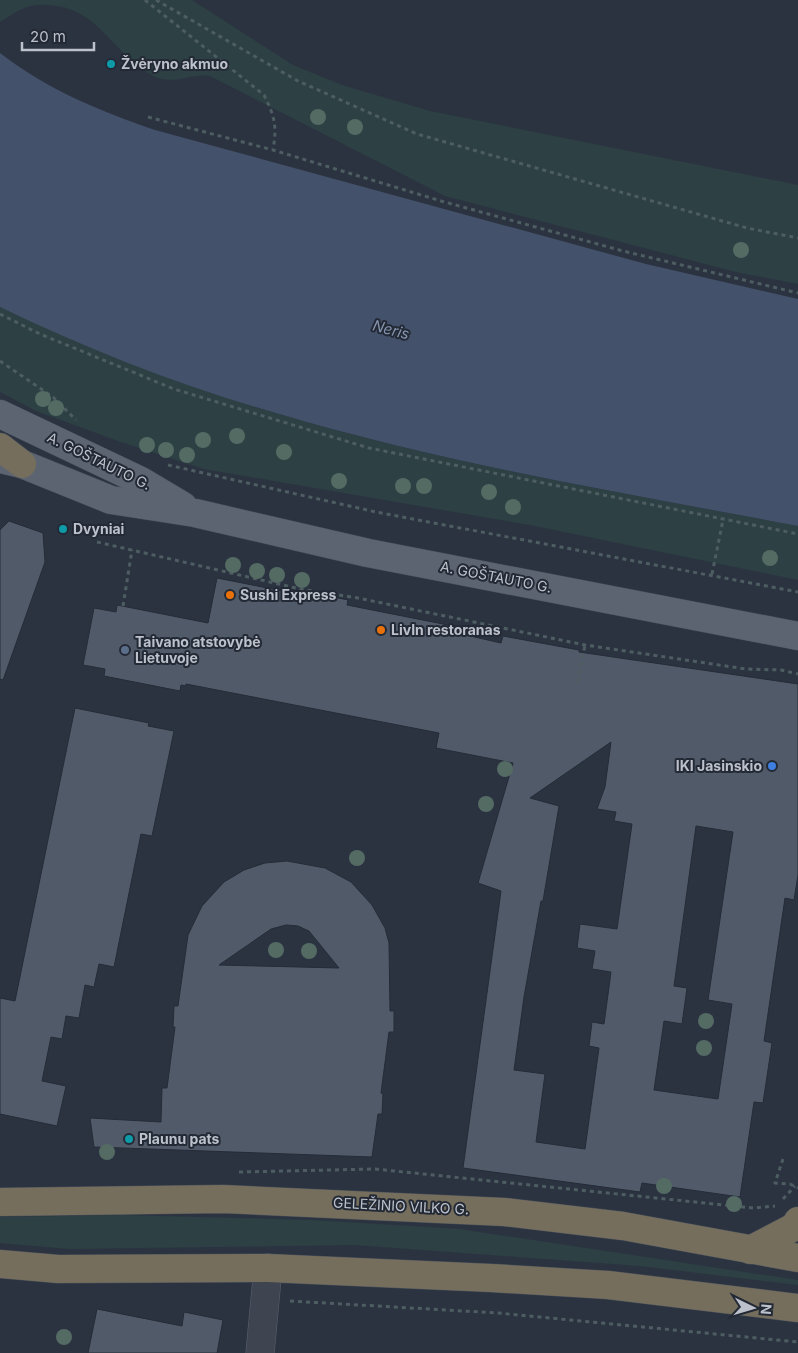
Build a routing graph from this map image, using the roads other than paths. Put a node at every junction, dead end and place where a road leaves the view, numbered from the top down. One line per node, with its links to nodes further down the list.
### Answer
1 (0, 414): 4 (main road, A. GOŠTAUTO G.)
2 (0, 447): 3 (highway)
3 (11, 461): 4 (main road, A. GOŠTAUTO G.)
4 (195, 514): 5 (main road, A. GOŠTAUTO G.)
5 (798, 636)
6 (0, 1202): 8 (highway, GELEŽINIO VILKO G.)
7 (798, 1221): 8 (highway)
8 (750, 1250): 9 (highway, GELEŽINIO VILKO G.)
9 (798, 1258)
10 (0, 1264): 12 (highway)
11 (268, 1268): 12 (highway); 14 (highway); 15 (street)
12 (58, 1270): 13 (street)
13 (0, 1278)
14 (798, 1308)
15 (260, 1353)

